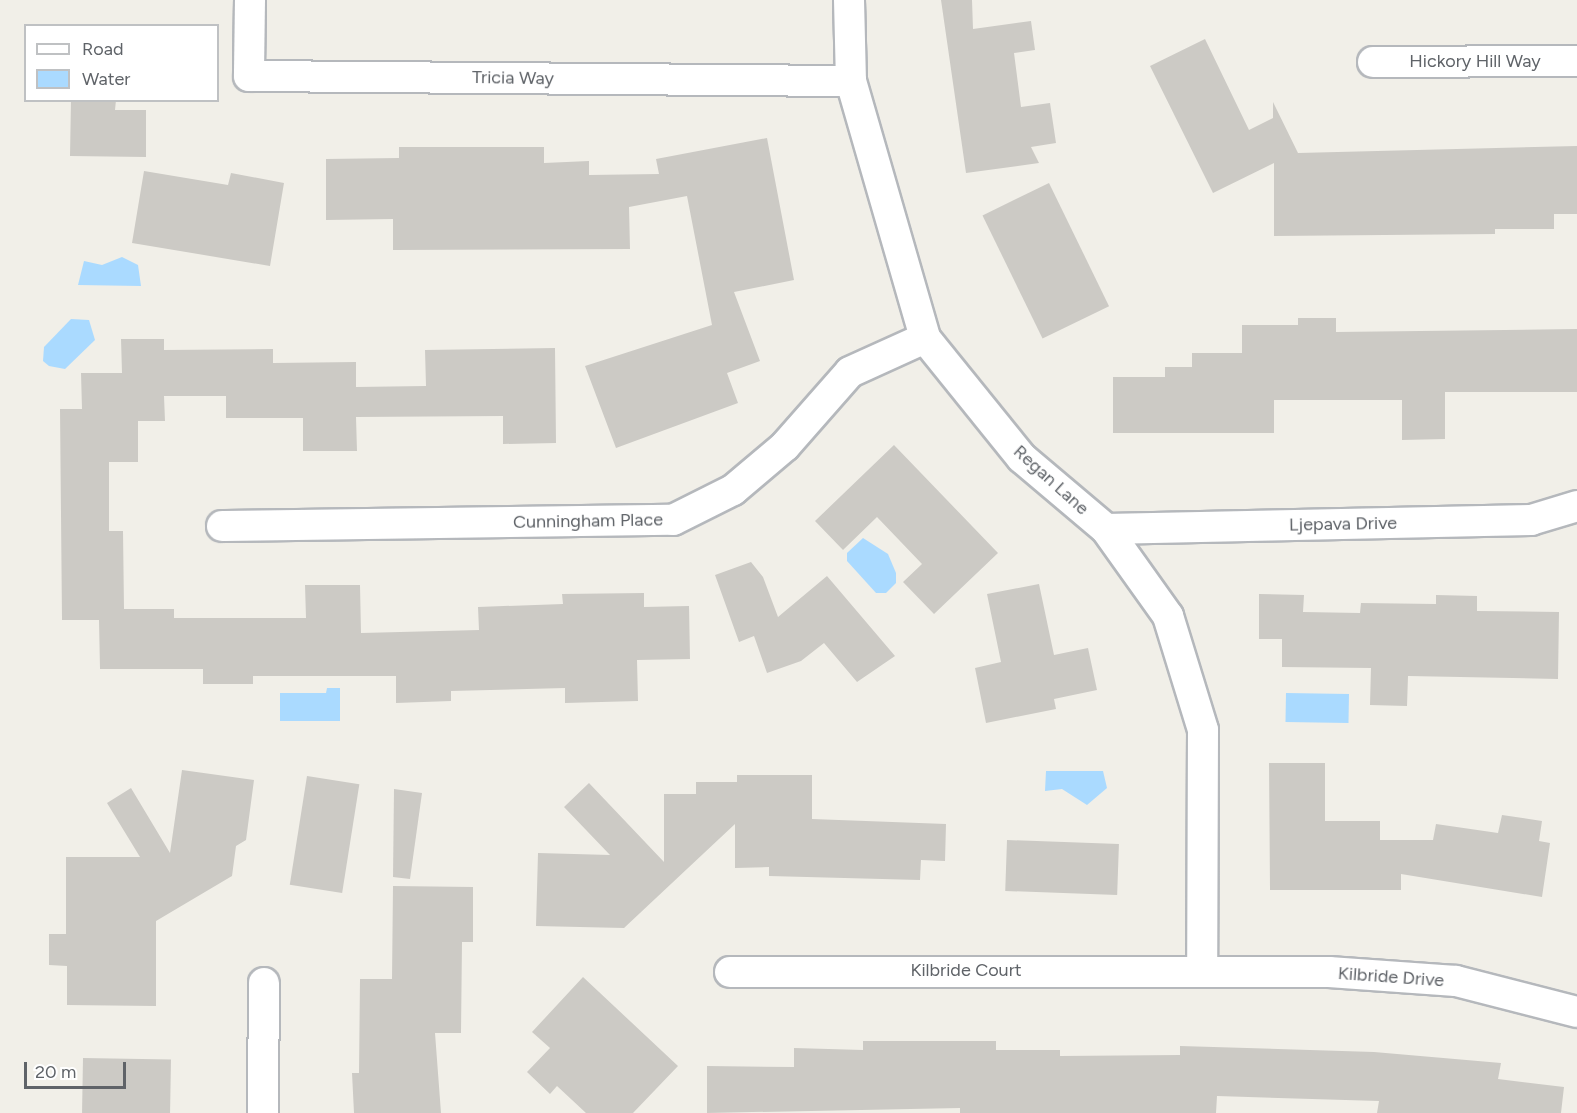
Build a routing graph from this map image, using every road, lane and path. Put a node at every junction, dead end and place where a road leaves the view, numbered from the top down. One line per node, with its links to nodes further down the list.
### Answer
1 (250, 0): 5 (street, Tricia Way)
2 (849, 0): 5 (street, Regan Lane)
3 (1577, 61): 4 (street, Hickory Hill Way)
4 (1373, 62)
5 (851, 81): 6 (street, Regan Lane)
6 (926, 338): 8 (street, Cunningham Place); 9 (street, Regan Lane)
7 (1577, 506): 9 (street, Ljepava Drive)
8 (222, 526)
9 (1106, 529): 10 (street, Regan Lane)
10 (1202, 968): 11 (street, Kilbride Court); 13 (street, Kilbride Drive)
11 (730, 972)
12 (264, 983): 14 (street)
13 (1577, 1012)
14 (263, 1113)

